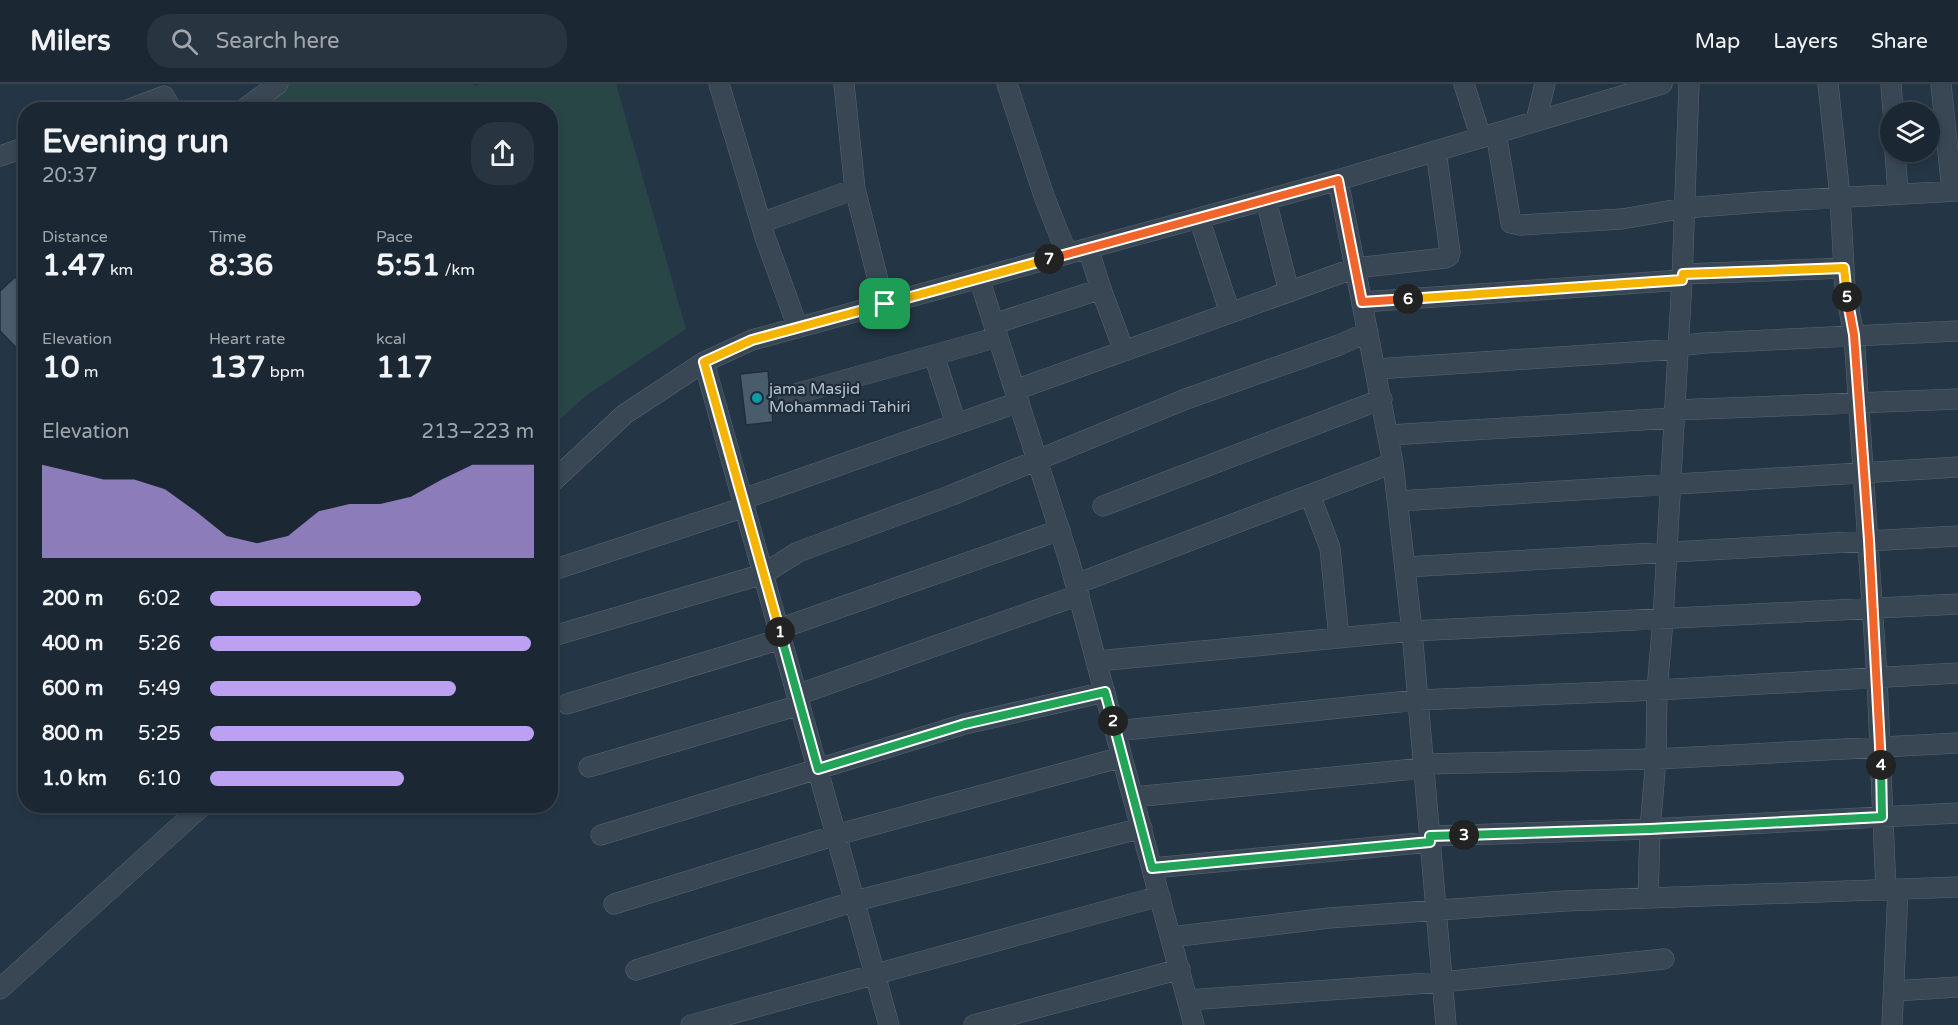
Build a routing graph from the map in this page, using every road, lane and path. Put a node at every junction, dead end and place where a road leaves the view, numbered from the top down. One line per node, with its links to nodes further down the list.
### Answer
1 (278, 84): 14 (street)
2 (719, 84): 30 (street)
3 (844, 84): 23 (street)
4 (1007, 84): 32 (street)
5 (1464, 84): 17 (street)
6 (1545, 84): 16 (street)
7 (1662, 84): 16 (street)
8 (1689, 84): 28 (street)
9 (1828, 84): 26 (street)
10 (1891, 84): 15 (street)
11 (1941, 84): 24 (street)
12 (149, 102): 13 (street)
13 (167, 102)
14 (254, 102)
15 (1892, 102)
16 (1536, 121): 17 (street)
17 (1489, 135): 19 (street); 28 (street)
18 (18, 150): 20 (street)
19 (1436, 151): 22 (street); 33 (street)
20 (0, 156)
21 (1896, 162): 25 (street)
22 (1338, 180): 27 (street); 33 (street)
23 (855, 189): 30 (street); 40 (street)
24 (1955, 191): 25 (street)
25 (1898, 193): 26 (street)
26 (1840, 196): 28 (street); 34 (street)
27 (1266, 200): 29 (street); 38 (street)
28 (1685, 208): 35 (street)
29 (1199, 218): 31 (street); 41 (street)
30 (761, 223): 42 (street)
31 (1088, 248): 32 (street); 37 (street)
32 (1067, 254): 36 (street)
33 (1356, 268): 38 (street); 39 (street)
34 (1844, 268): 35 (street); 46 (street)
35 (1683, 277): 39 (street); 47 (street)
36 (979, 278): 40 (street); 43 (street)
37 (1101, 289): 43 (street); 48 (street)
38 (1289, 291): 41 (street)
39 (1362, 302): 45 (street)
40 (885, 304): 42 (street)
41 (1230, 313): 48 (street)
42 (798, 328): 50 (street)
43 (996, 330): 49 (street); 53 (street)
44 (1958, 331): 46 (street)
45 (1368, 332): 51 (street); 60 (street)
46 (1854, 335): 47 (street); 56 (street)
47 (1679, 349): 51 (street); 57 (street)
48 (1124, 351): 53 (street)
49 (934, 355): 52 (street); 58 (street)
50 (704, 362): 64 (street); 68 (street)
51 (1376, 369): 54 (street)
52 (789, 396)
53 (1017, 396): 58 (street); 60 (street)
54 (1382, 399): 59 (street); 69 (street)
55 (1958, 399): 56 (street)
56 (1858, 403): 57 (street); 63 (street)
57 (1674, 414): 59 (street); 65 (street)
58 (956, 424): 68 (street)
59 (1389, 435): 61 (street)
60 (1037, 459): 70 (street); 76 (street)
61 (1393, 463): 66 (street); 67 (street)
62 (1958, 467): 63 (street)
63 (1863, 472): 65 (street); 72 (street)
64 (558, 477)
65 (1670, 484): 67 (street); 73 (street)
66 (1310, 495): 77 (street); 84 (street)
67 (1398, 501): 74 (street)
68 (744, 503): 75 (street); 76 (street)
69 (1103, 506)
70 (1060, 530): 77 (street); 82 (street)
71 (1958, 536): 72 (street)
72 (1869, 540): 73 (street); 79 (street)
73 (1666, 554): 74 (street); 80 (street)
74 (1405, 567): 81 (street)
75 (558, 568)
76 (763, 574): 82 (street); 83 (street)
77 (1077, 589): 85 (street); 90 (street)
78 (1958, 604): 79 (street)
79 (1873, 609): 80 (street); 87 (street)
80 (1663, 620): 81 (street); 88 (street)
81 (1412, 631): 84 (street); 91 (street)
82 (780, 634): 90 (street); 92 (street)
83 (558, 635)
84 (1339, 638): 85 (street)
85 (1097, 661): 89 (street)
86 (1958, 674): 87 (street)
87 (1877, 678): 88 (street); 95 (street)
88 (1657, 690): 91 (street); 97 (street)
89 (1105, 692): 93 (street); 100 (street)
90 (799, 700): 99 (street); 100 (street)
91 (1418, 700): 93 (street); 98 (street)
92 (567, 704)
93 (1115, 731): 96 (street)
94 (1958, 743): 95 (street)
95 (1880, 747): 97 (street); 104 (street)
96 (1122, 757): 101 (street); 108 (street)
97 (1656, 759): 98 (street); 106 (street)
98 (1424, 766): 101 (street); 109 (street)
99 (589, 767)
100 (818, 769): 107 (street); 108 (street)
101 (1134, 797): 105 (street)
102 (194, 813): 125 (street)
103 (1958, 813): 104 (street)
104 (1882, 817): 106 (street); 112 (street)
105 (1142, 828): 110 (street); 115 (street)
106 (1650, 829): 109 (street); 114 (street)
107 (601, 835)
108 (836, 835): 115 (street); 116 (street)
109 (1430, 839): 110 (street); 117 (street)
110 (1152, 868): 113 (street)
111 (1958, 887): 112 (street)
112 (1892, 890): 114 (street); 126 (street)
113 (1160, 896): 118 (street); 122 (street)
114 (1648, 898): 117 (street)
115 (855, 901): 121 (street); 122 (street)
116 (614, 904)
117 (1436, 909): 118 (street); 123 (street)
118 (1171, 937): 120 (street)
119 (1664, 959): 123 (street)
120 (1180, 969): 127 (street); 130 (street)
121 (636, 970)
122 (875, 974): 128 (street); 129 (street)
123 (1442, 982): 127 (street); 132 (street)
124 (1958, 987): 126 (street)
125 (0, 990)
126 (1894, 991): 133 (street)
127 (1188, 1000): 131 (street)
128 (691, 1025)
129 (889, 1025)
130 (974, 1025)
131 (1194, 1025)
132 (1446, 1025)
133 (1892, 1025)

